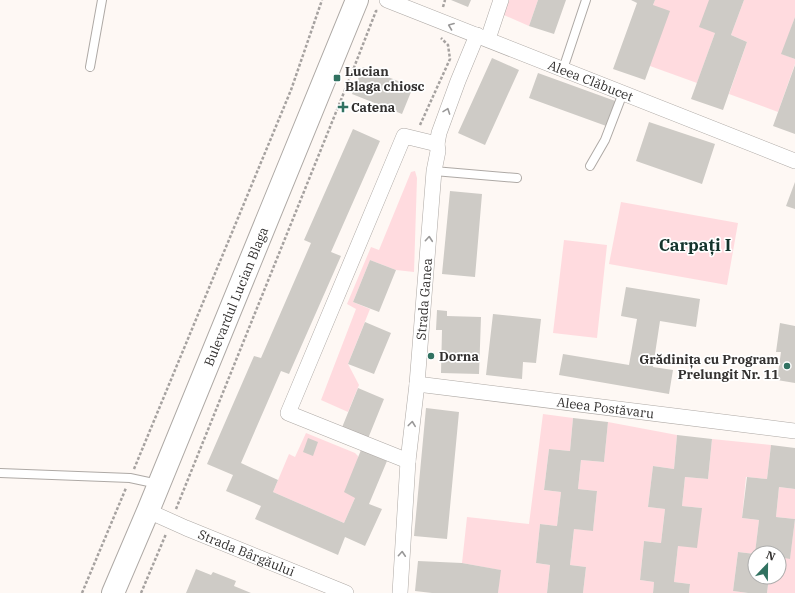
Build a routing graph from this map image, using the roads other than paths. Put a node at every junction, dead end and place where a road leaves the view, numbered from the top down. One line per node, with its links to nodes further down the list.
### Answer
1 (102, 0): 7 (lane)
2 (357, 0): 19 (main road, Bulevardul Lucian Blaga)
3 (501, 0): 6 (street, Strada Ganea)
4 (586, 0): 8 (lane)
5 (385, 6): 6 (street, Aleea Clăbucet, one-way to 5)
6 (482, 37): 8 (street, Aleea Clăbucet); 10 (street, Strada Ganea, one-way to 6)
7 (90, 67)
8 (563, 69): 9 (street, Aleea Clăbucet)
9 (623, 93): 11 (street, Aleea Clăbucet); 12 (lane)
10 (437, 144): 13 (street, Strada Ganea); 17 (street)
11 (795, 161)
12 (590, 166)
13 (434, 170): 14 (lane); 15 (street, Strada Ganea, one-way to 13)
14 (517, 178)
15 (417, 384): 16 (street, Aleea Postăvaru); 17 (street, Strada Ganea, one-way to 15)
16 (795, 431)
17 (408, 461): 23 (street, Strada Ganea, one-way to 17)
18 (0, 473): 19 (lane)
19 (159, 484): 20 (main road, Bulevardul Lucian Blaga)
20 (148, 511): 21 (main road, Bulevardul Lucian Blaga); 22 (street, Strada Bârgăului)
21 (114, 593)
22 (346, 593)
23 (400, 593)

